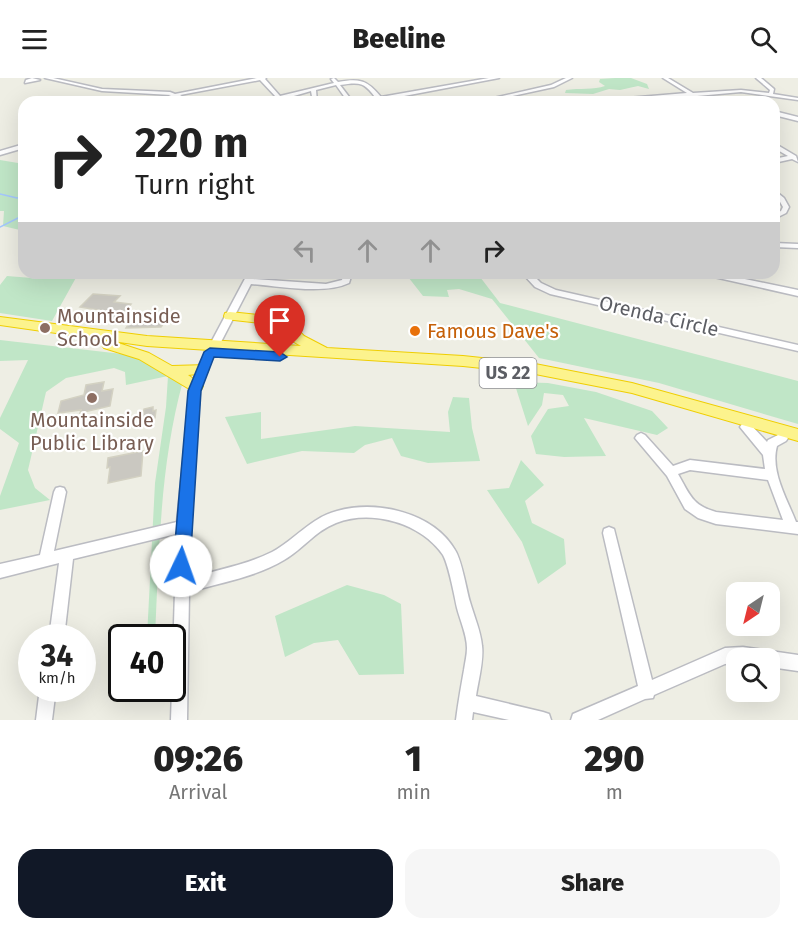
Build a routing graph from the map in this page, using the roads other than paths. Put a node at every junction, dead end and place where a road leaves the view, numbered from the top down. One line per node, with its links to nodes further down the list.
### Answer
1 (47, 78): 15 (street)
2 (263, 78): 11 (street); 17 (street)
3 (332, 78): 10 (street)
4 (498, 78): 22 (street)
5 (570, 78): 23 (street)
6 (665, 78): 13 (street)
7 (758, 78): 14 (street)
8 (208, 80): 11 (street)
9 (352, 80): 10 (street); 21 (street)
10 (336, 83): 12 (street); 20 (street)
11 (215, 87): 15 (street)
12 (313, 90): 18 (street); 19 (street)
13 (691, 94): 14 (street); 24 (street); 25 (street)
14 (771, 94): 26 (street)
15 (176, 95): 16 (street)
16 (173, 96)
17 (278, 96)
18 (291, 96)
19 (314, 96)
20 (346, 96)
21 (377, 96)
22 (402, 96)
23 (506, 96)
24 (664, 96)
25 (694, 96)
26 (798, 99)
27 (780, 114): 28 (street)
28 (798, 119)
29 (18, 148): 31 (street)
30 (780, 149): 32 (street)
31 (0, 153)
32 (796, 158): 33 (street)
33 (780, 160)
34 (780, 196): 35 (street)
35 (780, 214)
36 (780, 245): 37 (street)
37 (798, 246)
38 (249, 279): 44 (street)
39 (268, 279): 40 (street)
40 (346, 279)
41 (532, 279): 48 (street, Orenda Circle)
42 (733, 279): 43 (street)
43 (798, 293)
44 (230, 316): 49 (street); 50 (highway)
45 (0, 321): 49 (highway, US 22)
46 (0, 329): 47 (highway, US 22)
47 (104, 344): 49 (highway, US 22); 52 (highway)
48 (798, 348)
49 (212, 350): 50 (highway, US 22); 51 (street); 54 (highway, US 22)
50 (324, 352): 55 (highway, US 22)
51 (202, 369): 52 (highway); 53 (street)
52 (172, 371): 53 (highway)
53 (196, 386): 63 (street)
54 (746, 427): 57 (highway, US 22); 59 (street)
55 (798, 435)
56 (641, 438): 60 (street)
57 (782, 438): 58 (highway, US 22); 59 (street)
58 (798, 442)
59 (769, 454): 61 (street)
60 (671, 472): 61 (street); 64 (street)
61 (772, 475): 64 (street)
62 (60, 492): 67 (street)
63 (183, 525): 66 (street); 69 (street)
64 (795, 528)
65 (609, 533): 72 (street)
66 (67, 554): 67 (street); 70 (street)
67 (46, 559): 68 (street)
68 (0, 571)
69 (180, 587): 74 (street); 76 (street)
70 (58, 624)
71 (798, 663): 72 (street)
72 (647, 692): 79 (street)
73 (46, 702): 75 (street)
74 (467, 702): 77 (street); 78 (street)
75 (44, 720)
76 (179, 720)
77 (464, 720)
78 (543, 720)
79 (579, 720)

